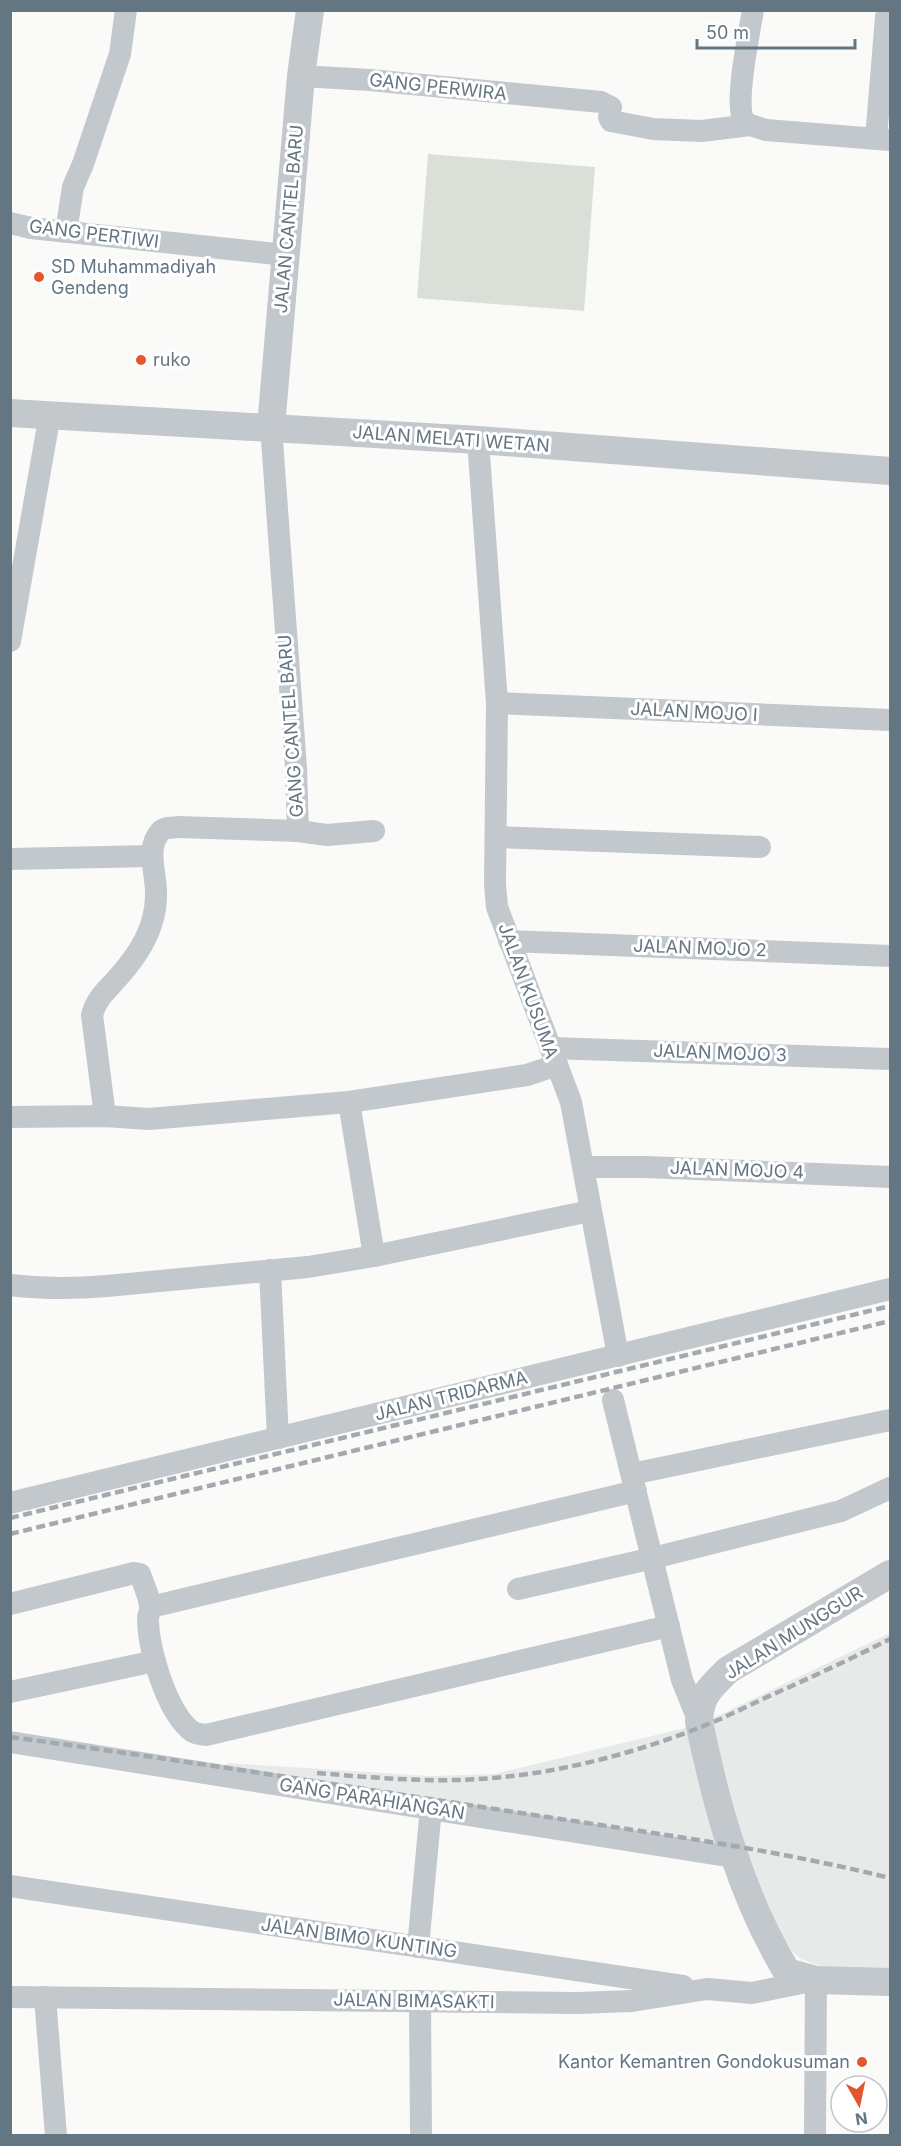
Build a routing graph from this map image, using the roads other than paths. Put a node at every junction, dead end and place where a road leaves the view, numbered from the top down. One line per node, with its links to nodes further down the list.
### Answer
1 (126, 10): 9 (street)
2 (310, 10): 5 (street, JALAN CANTEL BARU)
3 (753, 10): 6 (street)
4 (886, 17): 7 (street)
5 (301, 76): 6 (street, GANG PERWIRA); 10 (street, JALAN CANTEL BARU)
6 (750, 125): 7 (street)
7 (883, 140)
8 (10, 223): 9 (street, GANG PERTIWI)
9 (66, 232): 10 (street, GANG PERTIWI)
10 (286, 255): 13 (street, JALAN CANTEL BARU)
11 (10, 413): 12 (street, JALAN MELATI WETAN)
12 (50, 414): 13 (street, JALAN MELATI WETAN); 16 (street)
13 (271, 427): 14 (street, JALAN MELATI WETAN); 19 (street, GANG CANTEL BARU)
14 (478, 440): 15 (street, JALAN MELATI WETAN); 17 (street, JALAN KUSUMA)
15 (891, 471)
16 (10, 641)
17 (497, 703): 18 (street, JALAN MOJO I); 21 (street, JALAN KUSUMA)
18 (891, 720)
19 (298, 831): 20 (street); 23 (street, GANG CANTEL BARU)
20 (374, 831)
21 (497, 837): 22 (street); 25 (street, JALAN KUSUMA)
22 (760, 847)
23 (152, 856): 24 (street); 30 (street)
24 (10, 859)
25 (509, 941): 26 (street, JALAN MOJO 2); 27 (street, JALAN KUSUMA)
26 (891, 956)
27 (553, 1057): 28 (street, JALAN MOJO 3); 29 (street, JALAN KUSUMA); 32 (street)
28 (891, 1059)
29 (349, 1102): 30 (street, JALAN KUSUMA); 35 (street)
30 (105, 1116): 31 (street, JALAN KUSUMA)
31 (10, 1117)
32 (584, 1167): 33 (street, JALAN MOJO 4); 34 (street)
33 (891, 1177)
34 (590, 1211): 35 (street); 39 (street)
35 (374, 1256): 36 (street)
36 (270, 1270): 37 (street); 42 (street)
37 (10, 1285)
38 (891, 1289): 39 (street, JALAN TRIDARMA)
39 (618, 1356): 42 (street, JALAN TRIDARMA)
40 (613, 1400): 43 (street)
41 (891, 1420): 43 (street)
42 (278, 1438): 45 (street, JALAN TRIDARMA)
43 (634, 1483): 46 (street); 50 (street)
44 (891, 1488): 46 (street)
45 (10, 1503)
46 (653, 1558): 48 (street); 51 (street)
47 (891, 1574): 54 (street, JALAN MUNGGUR)
48 (518, 1589)
49 (10, 1605): 50 (street)
50 (150, 1609): 52 (street)
51 (669, 1626): 52 (street); 54 (street)
52 (155, 1661): 53 (street)
53 (10, 1692)
54 (699, 1722): 57 (street, JALAN MUNGGUR)
55 (10, 1743): 56 (street, GANG PARAHIANGAN)
56 (431, 1808): 57 (street, GANG PARAHIANGAN); 59 (street)
57 (733, 1857): 60 (street, JALAN MUNGGUR)
58 (10, 1886): 59 (street, JALAN BIMO KUNTING)
59 (418, 1947): 62 (street, JALAN BIMO KUNTING)
60 (816, 1980): 61 (street, JALAN MUNGGUR); 62 (street, JALAN BIMASAKTI); 68 (street)
61 (891, 1982)
62 (707, 1989): 65 (street, JALAN BIMASAKTI)
63 (10, 1997): 64 (street, JALAN BIMASAKTI)
64 (45, 1997): 65 (street, JALAN BIMASAKTI); 66 (street)
65 (420, 2001): 67 (street)
66 (56, 2136)
67 (422, 2136)
68 (815, 2136)

